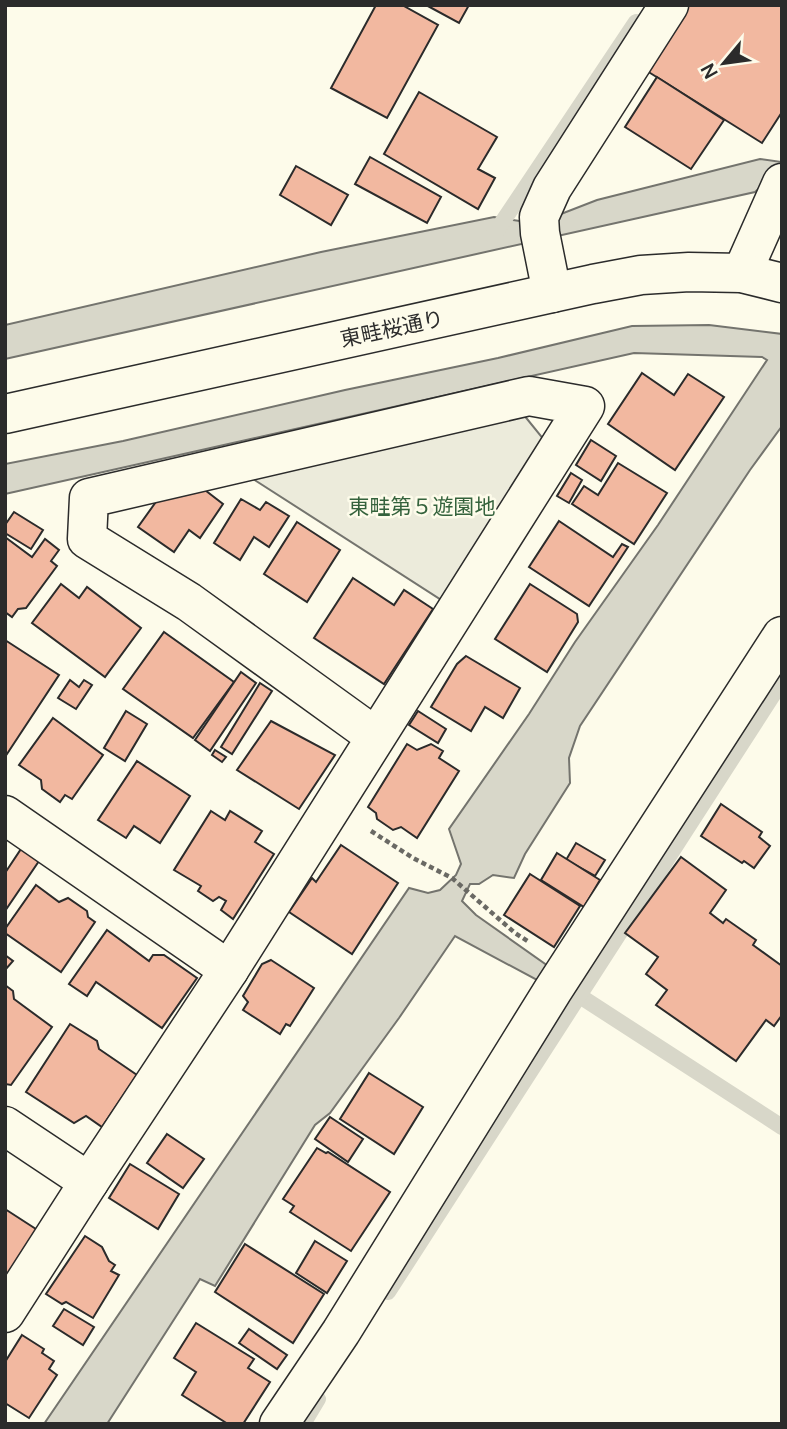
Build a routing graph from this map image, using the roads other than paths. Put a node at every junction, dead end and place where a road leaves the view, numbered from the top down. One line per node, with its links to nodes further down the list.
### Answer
1 (669, 5): 5 (street)
2 (778, 191): 3 (street)
3 (742, 273): 4 (street, 東畦桜通り); 5 (street, 東畦桜通り)
4 (782, 283)
5 (552, 293): 6 (street, 東畦桜通り)
6 (5, 414)
7 (782, 636): 14 (street)
8 (376, 737): 8 (street); 10 (street)
9 (5, 815): 10 (street)
10 (229, 970): 12 (street)
11 (5, 1126): 12 (street)
12 (89, 1182): 13 (street)
13 (5, 1313)
14 (279, 1424)

